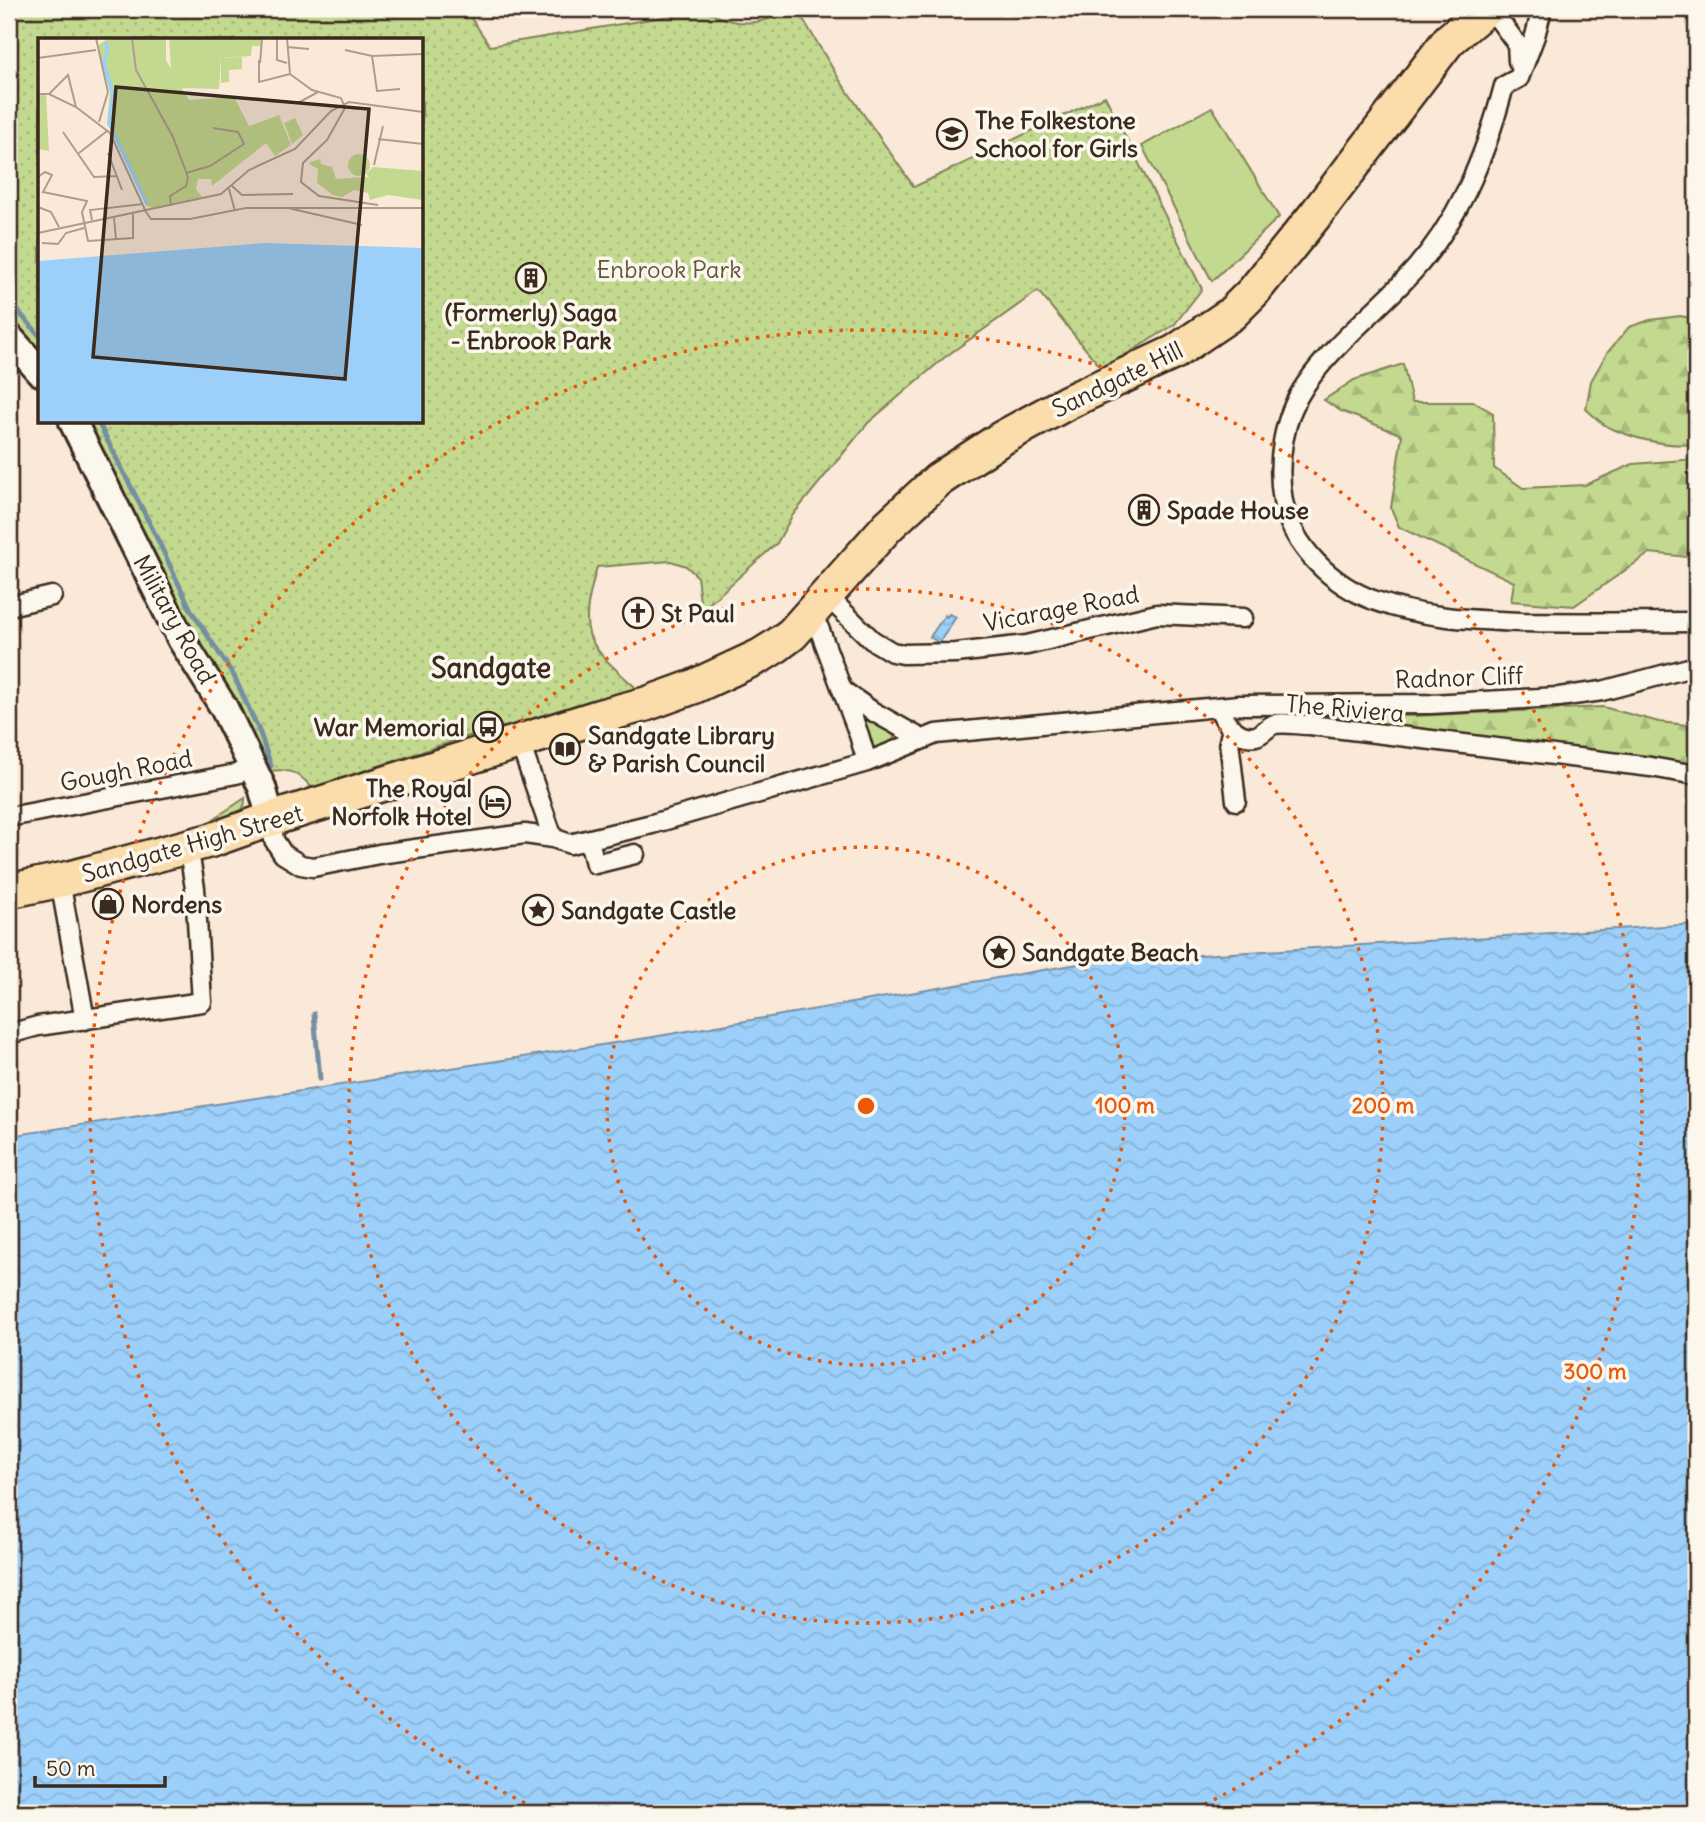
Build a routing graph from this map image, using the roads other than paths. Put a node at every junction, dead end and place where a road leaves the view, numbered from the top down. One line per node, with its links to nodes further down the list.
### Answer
1 (1489, 9): 3 (street); 9 (highway, Sandgate Hill)
2 (1542, 9): 3 (street)
3 (1522, 68): 11 (street)
4 (9, 337): 5 (main road)
5 (38, 370)
6 (75, 424): 20 (main road, Military Road)
7 (52, 596): 8 (street)
8 (9, 606)
9 (817, 606): 10 (street, Vicarage Road); 13 (highway, Sandgate Hill); 14 (street)
10 (1243, 618)
11 (1696, 622)
12 (1696, 666): 15 (street, Radnor Cliff)
13 (693, 687): 18 (highway, Sandgate High Street)
14 (842, 691): 17 (street); 19 (street)
15 (1219, 707): 16 (street); 17 (street)
16 (1232, 728): 21 (street, The Riviera); 22 (street)
17 (922, 739): 19 (street)
18 (520, 743): 24 (highway, Sandgate High Street); 25 (street)
19 (867, 762): 26 (street)
20 (252, 768): 23 (street, Gough Road); 24 (main road, Military Road)
21 (1696, 775)
22 (1236, 801)
23 (9, 817)
24 (271, 819): 25 (street); 27 (highway, Sandgate High Street)
25 (553, 838): 26 (street)
26 (589, 840): 28 (street)
27 (188, 846): 29 (highway, Sandgate High Street); 31 (street)
28 (635, 854)
29 (60, 881): 30 (highway, Sandgate High Street); 31 (street)
30 (9, 891)
31 (85, 1020): 32 (street)
32 (9, 1034)

